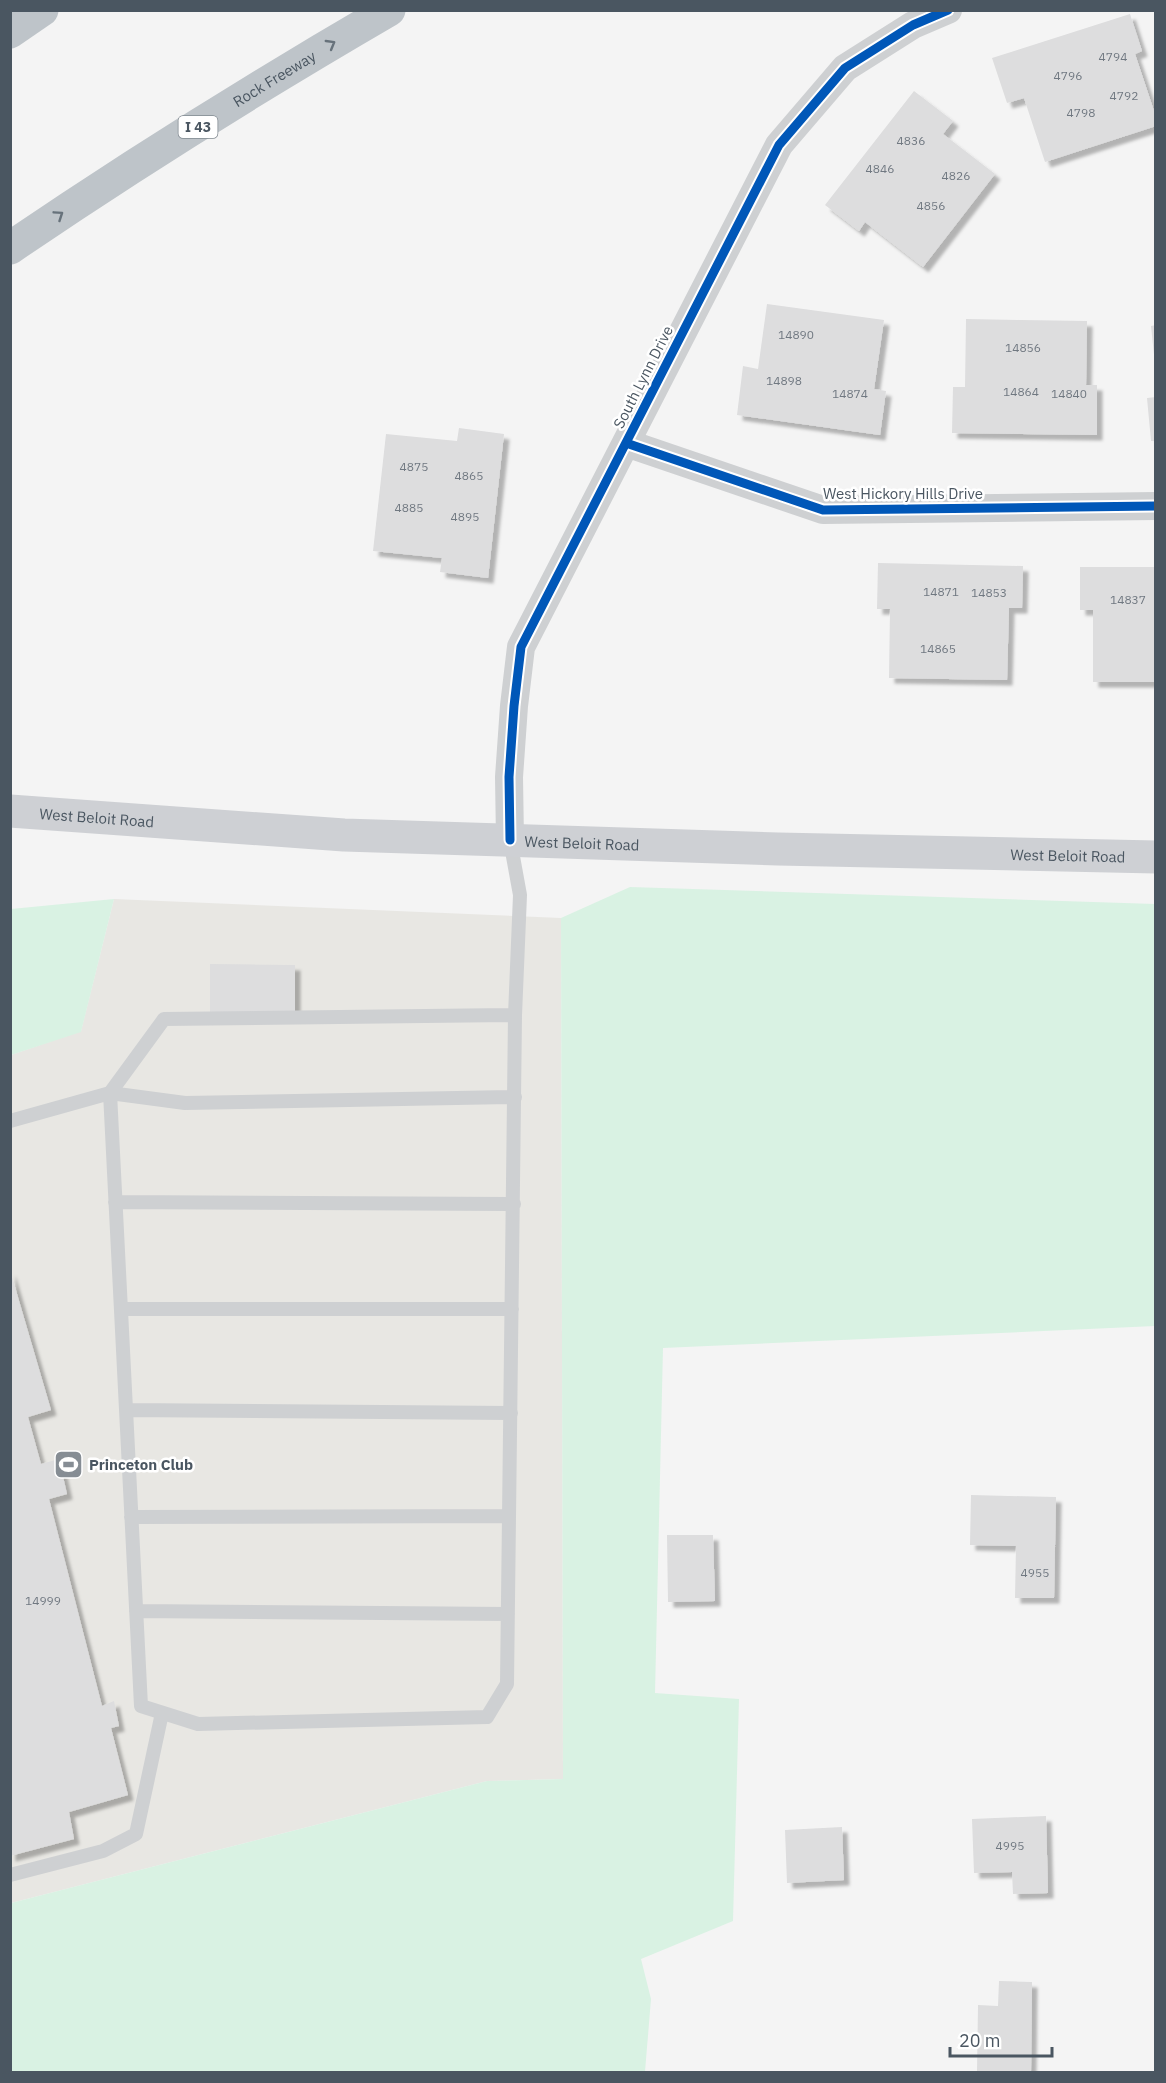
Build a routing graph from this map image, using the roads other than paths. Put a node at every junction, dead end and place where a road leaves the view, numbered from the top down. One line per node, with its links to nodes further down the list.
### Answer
1 (42, 10): 4 (highway)
2 (389, 10): 5 (highway, Rock Freeway / I 43, one-way to 2)
3 (948, 10): 6 (street, South Lynn Drive)
4 (10, 32)
5 (10, 248)
6 (626, 443): 7 (street, West Hickory Hills Drive); 9 (street, South Lynn Drive)
7 (1155, 506)
8 (10, 811): 9 (main road, West Beloit Road)
9 (510, 840): 10 (main road, West Beloit Road); 11 (lane)
10 (1155, 857)
11 (516, 1015): 12 (lane); 13 (lane)
12 (110, 1093): 13 (lane); 14 (lane); 15 (lane)
13 (515, 1096): 16 (lane)
14 (10, 1121)
15 (116, 1202): 16 (lane); 17 (lane)
16 (514, 1204): 18 (lane)
17 (121, 1309): 18 (lane); 19 (lane)
18 (512, 1309): 20 (lane)
19 (126, 1410): 20 (lane); 22 (lane)
20 (511, 1413): 21 (lane)
21 (509, 1516): 22 (lane); 24 (lane)
22 (131, 1517): 23 (lane)
23 (136, 1611): 24 (lane); 25 (lane)
24 (508, 1614): 25 (lane)
25 (162, 1713): 26 (lane)
26 (10, 1875)

